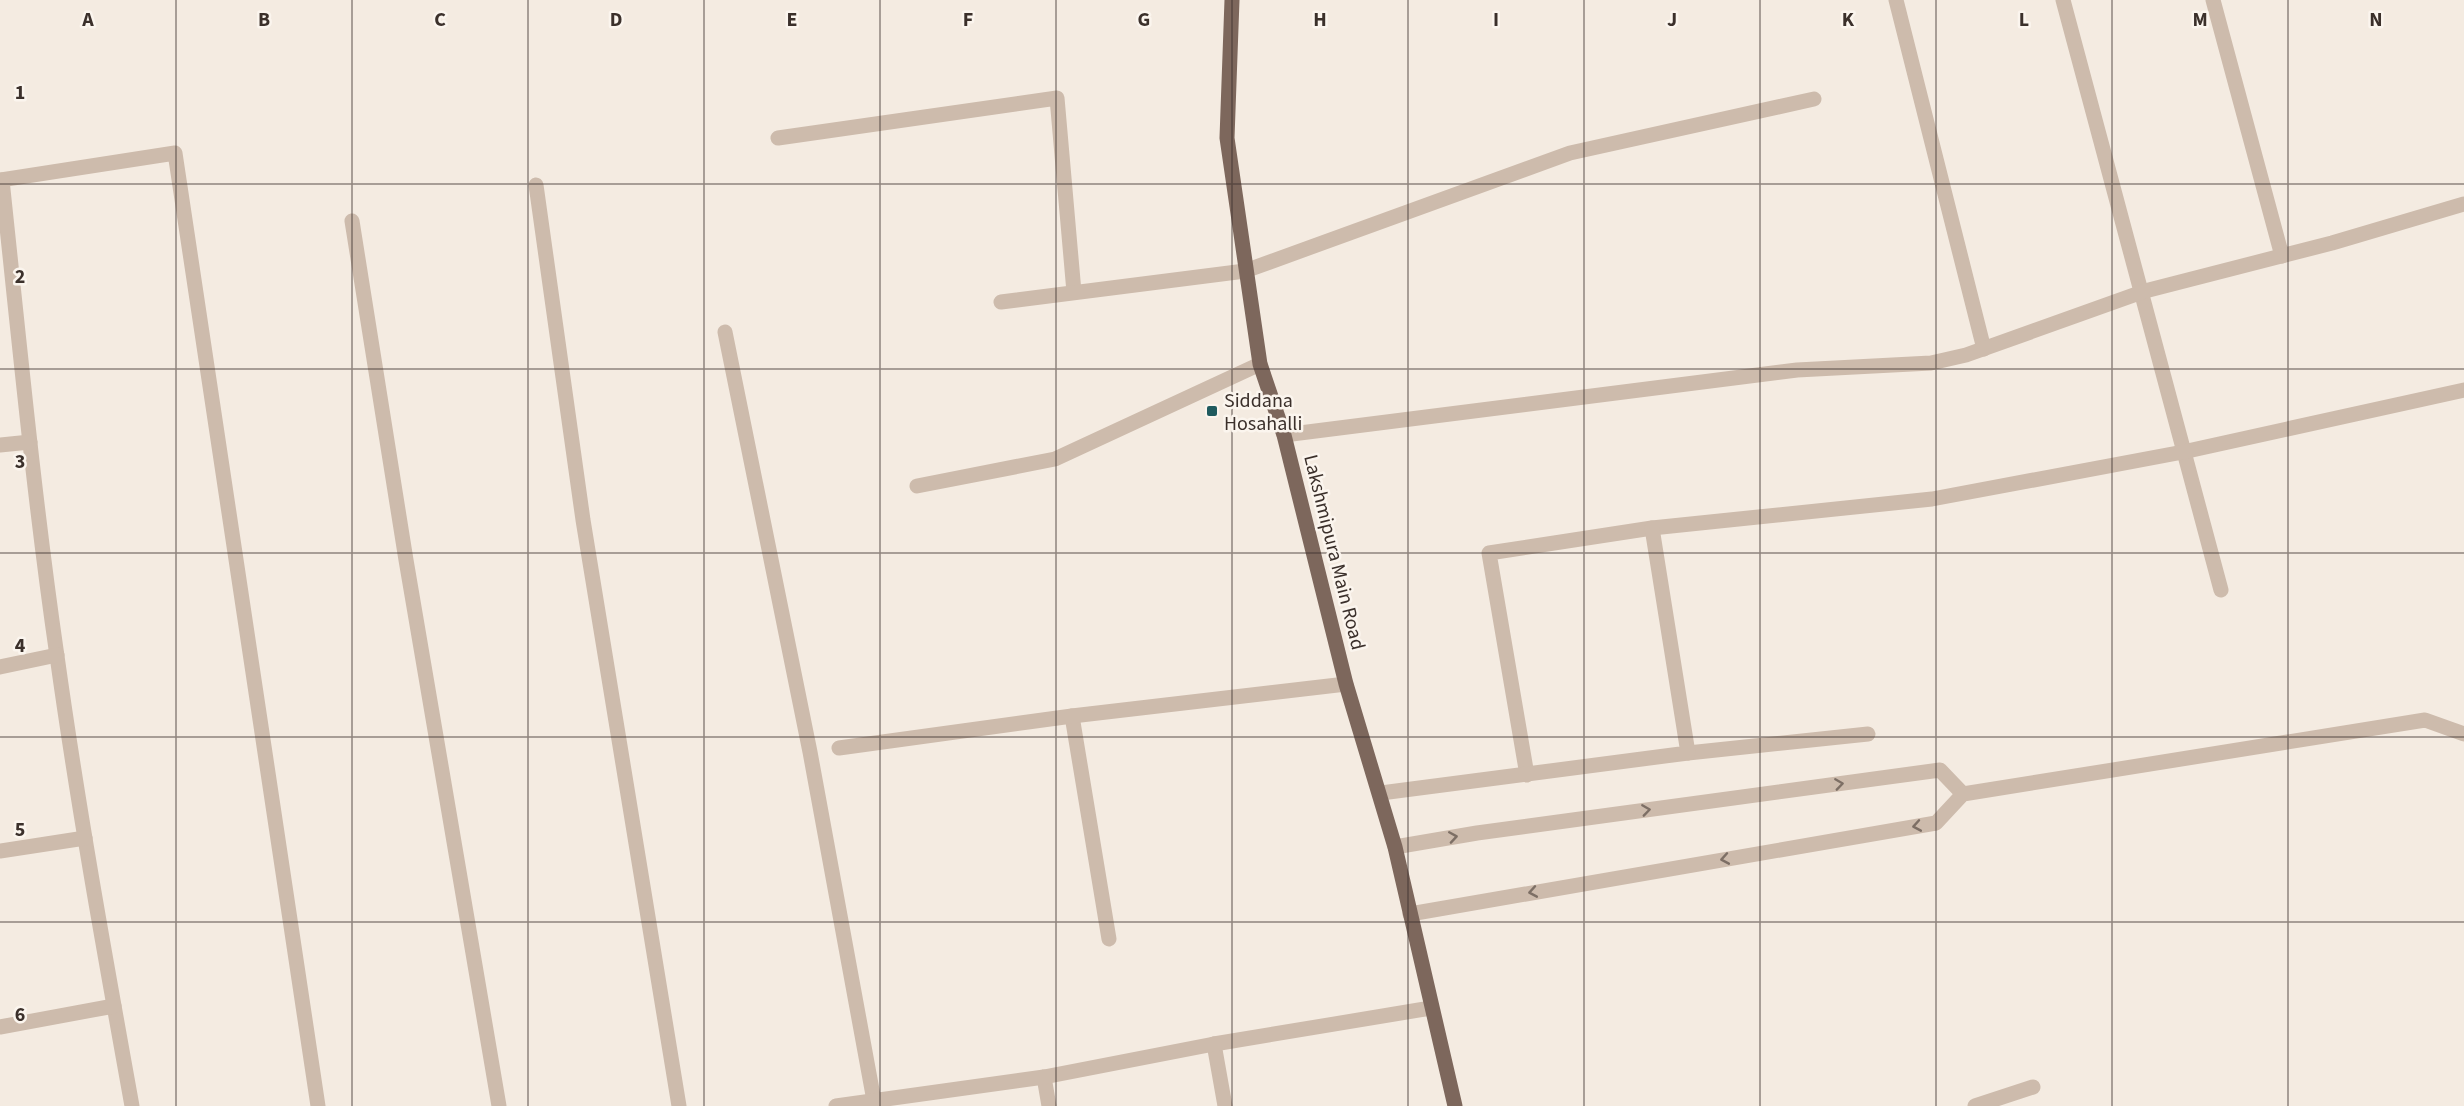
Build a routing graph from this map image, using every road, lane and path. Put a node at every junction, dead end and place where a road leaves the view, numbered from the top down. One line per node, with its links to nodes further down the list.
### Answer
1 (1232, 0): 13 (main road, Lakshmipura Main Road)
2 (1896, 0): 18 (street)
3 (2063, 0): 15 (street)
4 (2213, 0): 12 (street)
5 (1814, 99): 13 (street)
6 (778, 138): 14 (street)
7 (1, 180): 11 (street); 52 (street)
8 (536, 185): 54 (street)
9 (2464, 204): 12 (street)
10 (352, 221): 53 (street)
11 (5, 247): 22 (street)
12 (2282, 256): 15 (street)
13 (1245, 271): 14 (street); 19 (main road, Lakshmipura Main Road)
14 (1074, 292): 16 (street)
15 (2140, 293): 18 (street); 24 (street)
16 (1001, 302)
17 (725, 332): 50 (street)
18 (1984, 349): 21 (street)
19 (1260, 364): 21 (main road, Lakshmipura Main Road); 25 (street)
20 (2464, 390): 24 (street)
21 (1284, 435): 30 (main road, Lakshmipura Main Road)
22 (30, 442): 23 (street); 28 (street)
23 (0, 446)
24 (2183, 452): 26 (street); 27 (street)
25 (917, 486)
26 (1652, 528): 35 (street); 36 (street)
27 (2221, 590)
28 (57, 656): 29 (street); 39 (street)
29 (0, 667)
30 (1347, 684): 31 (street); 37 (main road, Lakshmipura Main Road)
31 (1072, 716): 34 (street); 43 (street)
32 (1868, 734): 35 (street)
33 (2464, 734): 38 (street)
34 (839, 748)
35 (1688, 753): 36 (street)
36 (1527, 775): 37 (street)
37 (1381, 793): 40 (main road, Lakshmipura Main Road)
38 (1963, 794): 40 (street, one-way to 38); 42 (street, one-way to 42)
39 (85, 838): 41 (street); 44 (street)
40 (1395, 847): 42 (main road, Lakshmipura Main Road)
41 (0, 851)
42 (1410, 914): 45 (main road, Lakshmipura Main Road)
43 (1109, 939)
44 (114, 1006): 46 (street); 51 (street)
45 (1431, 1008): 47 (street); 58 (main road, Lakshmipura Main Road)
46 (0, 1027)
47 (1214, 1044): 48 (street); 57 (street)
48 (1044, 1077): 50 (street); 56 (street)
49 (2033, 1087): 59 (street)
50 (875, 1104): 55 (street)
51 (132, 1106)
52 (318, 1106)
53 (499, 1106)
54 (679, 1106)
55 (836, 1106)
56 (1049, 1106)
57 (1225, 1106)
58 (1455, 1106)
59 (1975, 1106)

